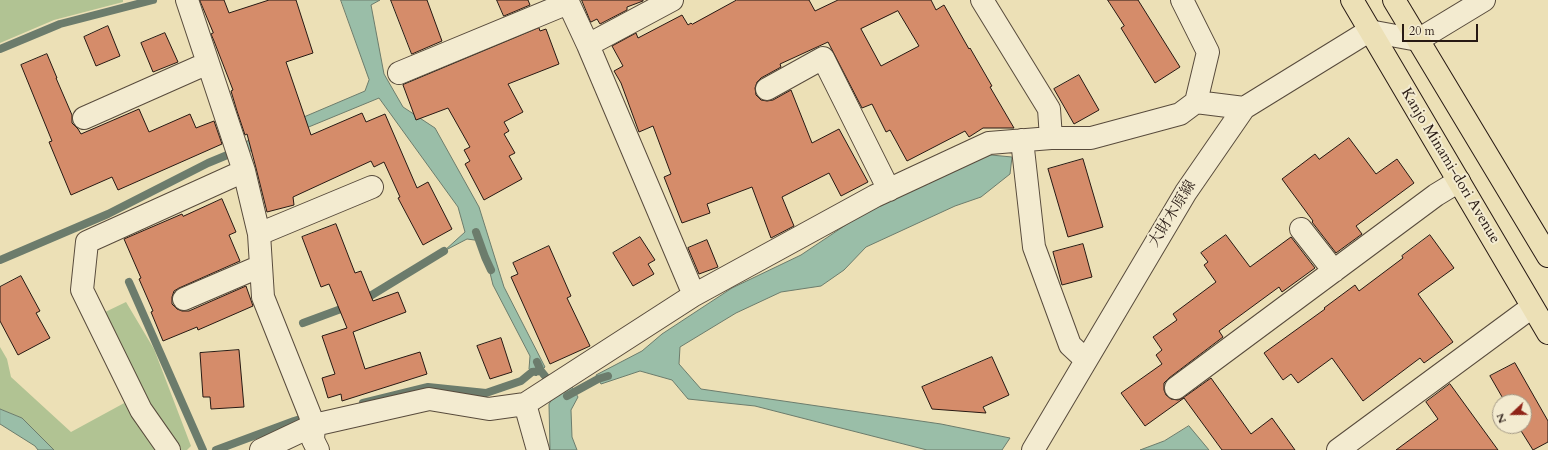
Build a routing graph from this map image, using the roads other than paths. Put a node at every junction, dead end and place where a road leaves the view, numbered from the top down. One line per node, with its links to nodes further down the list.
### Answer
1 (187, 0): 12 (street)
2 (672, 0): 11 (street)
3 (982, 0): 18 (street)
4 (1182, 0): 15 (street)
5 (1352, 0): 9 (main road, Kanjo Minami-dori Avenue)
6 (1394, 0): 10 (main road)
7 (1484, 0): 10 (street)
8 (567, 2): 11 (street); 13 (street)
9 (1369, 31): 10 (street); 16 (street, 大財木原線); 21 (main road, Kanjo Minami-dori Avenue)
10 (1418, 40): 26 (main road)
11 (588, 45): 29 (street)
12 (208, 63): 17 (street); 20 (street)
13 (399, 73)
14 (767, 89): 23 (street)
15 (1196, 102): 16 (street); 18 (street)
16 (1244, 108): 33 (street, 大財木原線)
17 (84, 118)
18 (1051, 138): 19 (street)
19 (1022, 140): 23 (street); 33 (street)
20 (242, 165): 25 (street); 37 (street)
21 (1459, 181): 28 (street); 31 (main road, Kanjo Minami-dori Avenue)
22 (372, 188): 25 (street)
23 (889, 190): 29 (street)
24 (1301, 229): 28 (street)
25 (259, 234): 27 (street)
26 (1548, 256)
27 (261, 266): 30 (street); 36 (street)
28 (1334, 271): 34 (street)
29 (694, 295): 35 (street)
30 (184, 299)
31 (1532, 306): 32 (main road, Kanjo Minami-dori Avenue); 42 (street)
32 (1548, 332)
33 (1086, 360): 41 (street, 大財木原線)
34 (1176, 388)
35 (533, 399): 36 (street); 40 (street)
36 (310, 415): 38 (street); 39 (street)
37 (169, 450)
38 (262, 450)
39 (318, 450)
40 (538, 450)
41 (1033, 450)
42 (1338, 450)

